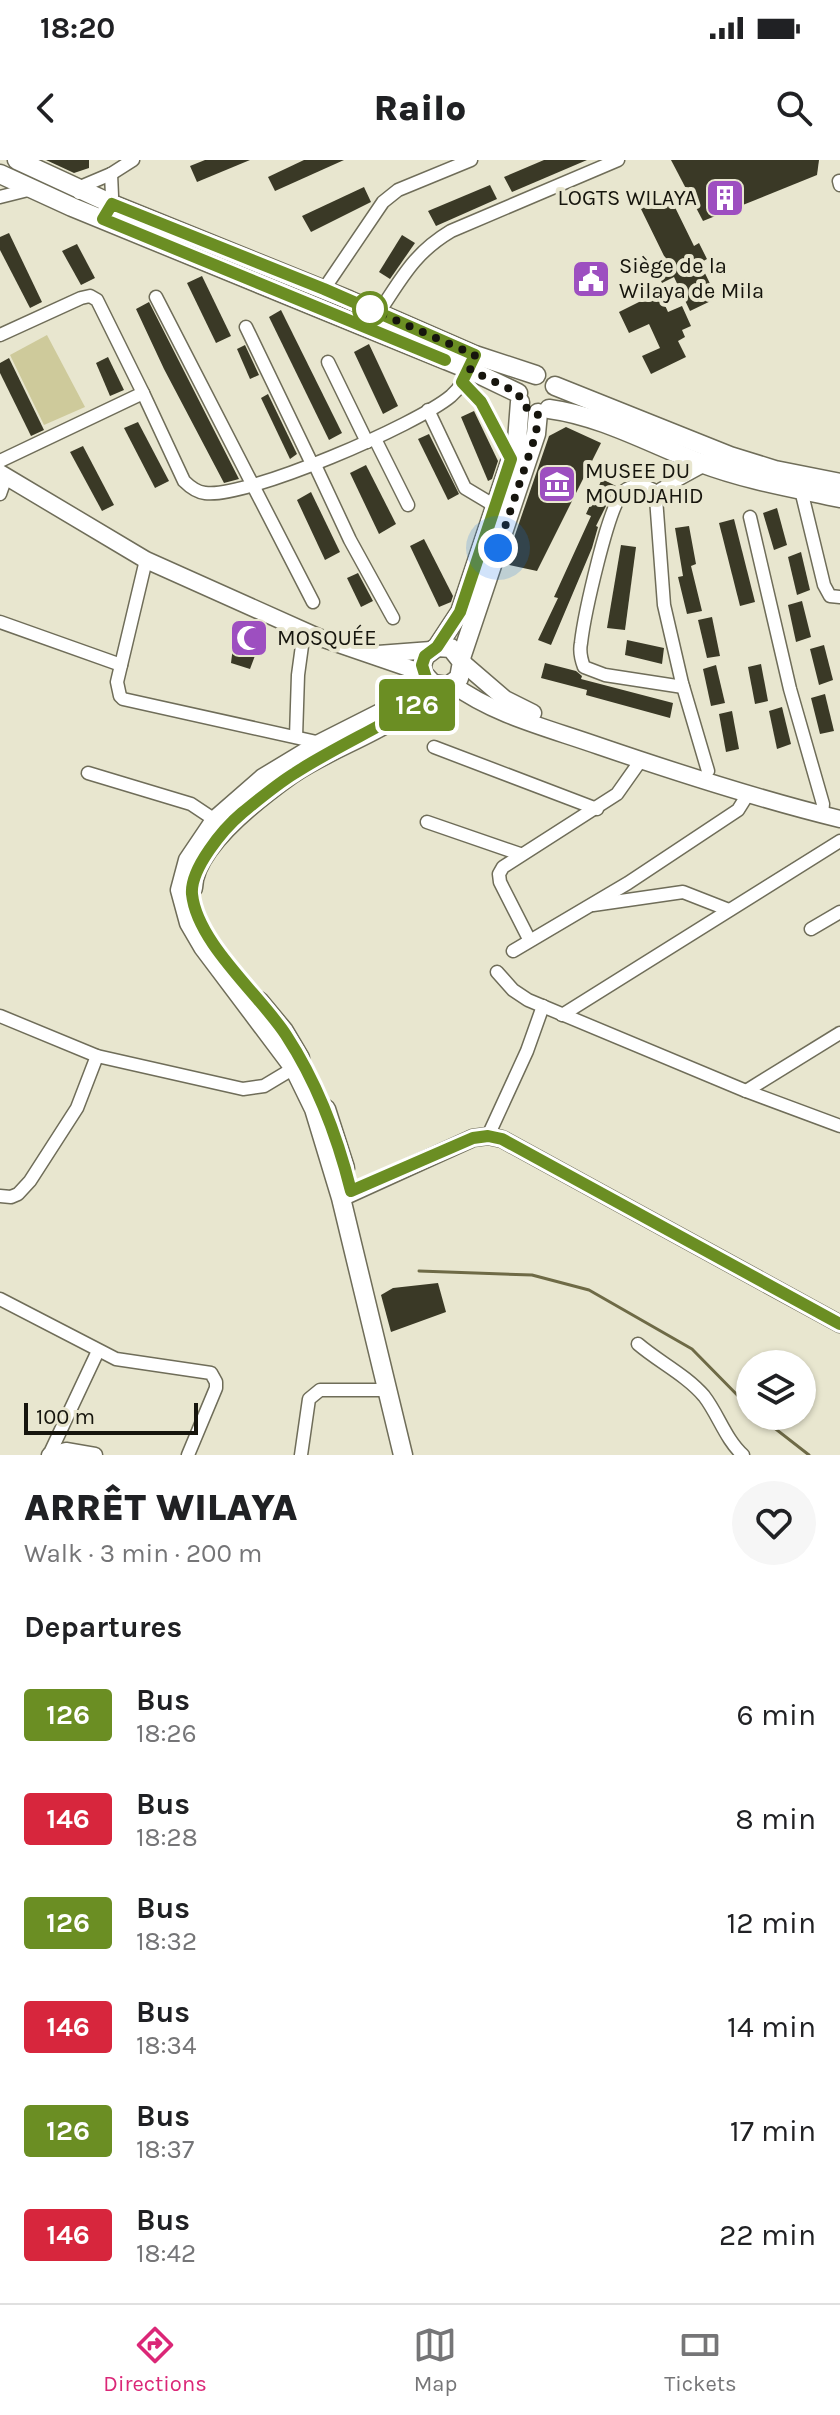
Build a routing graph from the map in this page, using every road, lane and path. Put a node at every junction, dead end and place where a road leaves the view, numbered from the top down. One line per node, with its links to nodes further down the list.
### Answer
1 (17, 160): 8 (main road)
2 (471, 160): 12 (street)
3 (618, 160): 14 (street)
4 (126, 162): 6 (street)
5 (0, 174): 7 (main road)
6 (111, 174): 8 (street); 11 (street)
7 (34, 188): 9 (street); 10 (main road)
8 (81, 189): 10 (street); 11 (main road)
9 (0, 197)
10 (72, 207): 11 (main road)
11 (108, 211): 12 (main road); 18 (main road)
12 (324, 289): 14 (main road)
13 (156, 297): 32 (street)
14 (379, 312): 18 (main road)
15 (246, 327): 28 (street)
16 (0, 335): 21 (street)
17 (328, 362): 25 (street)
18 (469, 369): 19 (main road); 22 (main road); 23 (street); 27 (street)
19 (536, 375): 20 (main road); 22 (main road)
20 (555, 386): 24 (main road); 31 (main road)
21 (143, 393): 29 (street); 32 (street)
22 (519, 397): 24 (main road); 27 (main road)
23 (428, 410): 25 (street); 38 (street)
24 (544, 411): 30 (main road); 48 (main road)
25 (371, 440): 28 (street); 37 (street)
26 (0, 445): 29 (street)
27 (511, 459): 38 (main road)
28 (313, 464): 32 (street); 43 (street)
29 (2, 465): 35 (street); 40 (main road)
30 (705, 465): 33 (main road); 34 (street)
31 (840, 483)
32 (252, 486): 42 (street)
33 (801, 490): 36 (main road); 41 (street)
34 (659, 493): 51 (street); 51 (street)
35 (0, 494)
36 (840, 498)
37 (408, 505)
38 (495, 506): 46 (main road)
39 (750, 517): 60 (street)
40 (146, 560): 45 (main road); 49 (street)
41 (840, 597)
42 (313, 602)
43 (393, 618)
44 (0, 622): 49 (street)
45 (304, 631): 47 (main road); 52 (street)
46 (434, 648): 47 (main road); 48 (main road); 50 (main road)
47 (372, 655): 50 (main road)
48 (461, 660): 50 (main road); 56 (main road)
49 (121, 665): 52 (street)
50 (436, 681): 53 (main road); 55 (main road); 82 (main road)
51 (683, 687): 56 (street)
52 (296, 737): 53 (street)
53 (321, 743): 62 (main road)
54 (434, 747): 59 (street)
55 (641, 760): 58 (main road); 59 (street)
56 (708, 771): 60 (main road)
57 (88, 773): 62 (street)
58 (748, 794): 60 (main road); 66 (street)
59 (597, 809): 65 (street)
60 (828, 809): 61 (main road)
61 (840, 819)
62 (215, 820): 78 (main road)
63 (427, 822): 65 (street)
64 (840, 841): 67 (street)
65 (520, 854): 70 (street)
66 (587, 905): 67 (street); 70 (street)
67 (729, 910): 74 (street)
68 (840, 912): 69 (street)
69 (811, 929)
70 (529, 939): 71 (street)
71 (513, 951)
72 (497, 972): 73 (street)
73 (543, 1006): 74 (street); 81 (street)
74 (562, 1015): 79 (street)
75 (0, 1016): 77 (street)
76 (840, 1033): 79 (street)
77 (97, 1056): 78 (street); 83 (street)
78 (294, 1068): 82 (main road)
79 (746, 1091): 80 (street)
80 (840, 1126)
81 (488, 1136): 82 (main road); 86 (main road)
82 (346, 1195): 84 (main road)
83 (0, 1196)
84 (352, 1223): 89 (main road); 95 (main road)
85 (0, 1299): 88 (street)
86 (840, 1324)
87 (638, 1344): 96 (street)
88 (98, 1351): 90 (street); 92 (street)
89 (386, 1390): 93 (street); 94 (main road)
90 (50, 1454): 91 (street)
91 (95, 1455)
92 (188, 1455)
93 (301, 1455)
94 (403, 1455)
95 (415, 1455)
96 (743, 1455)

